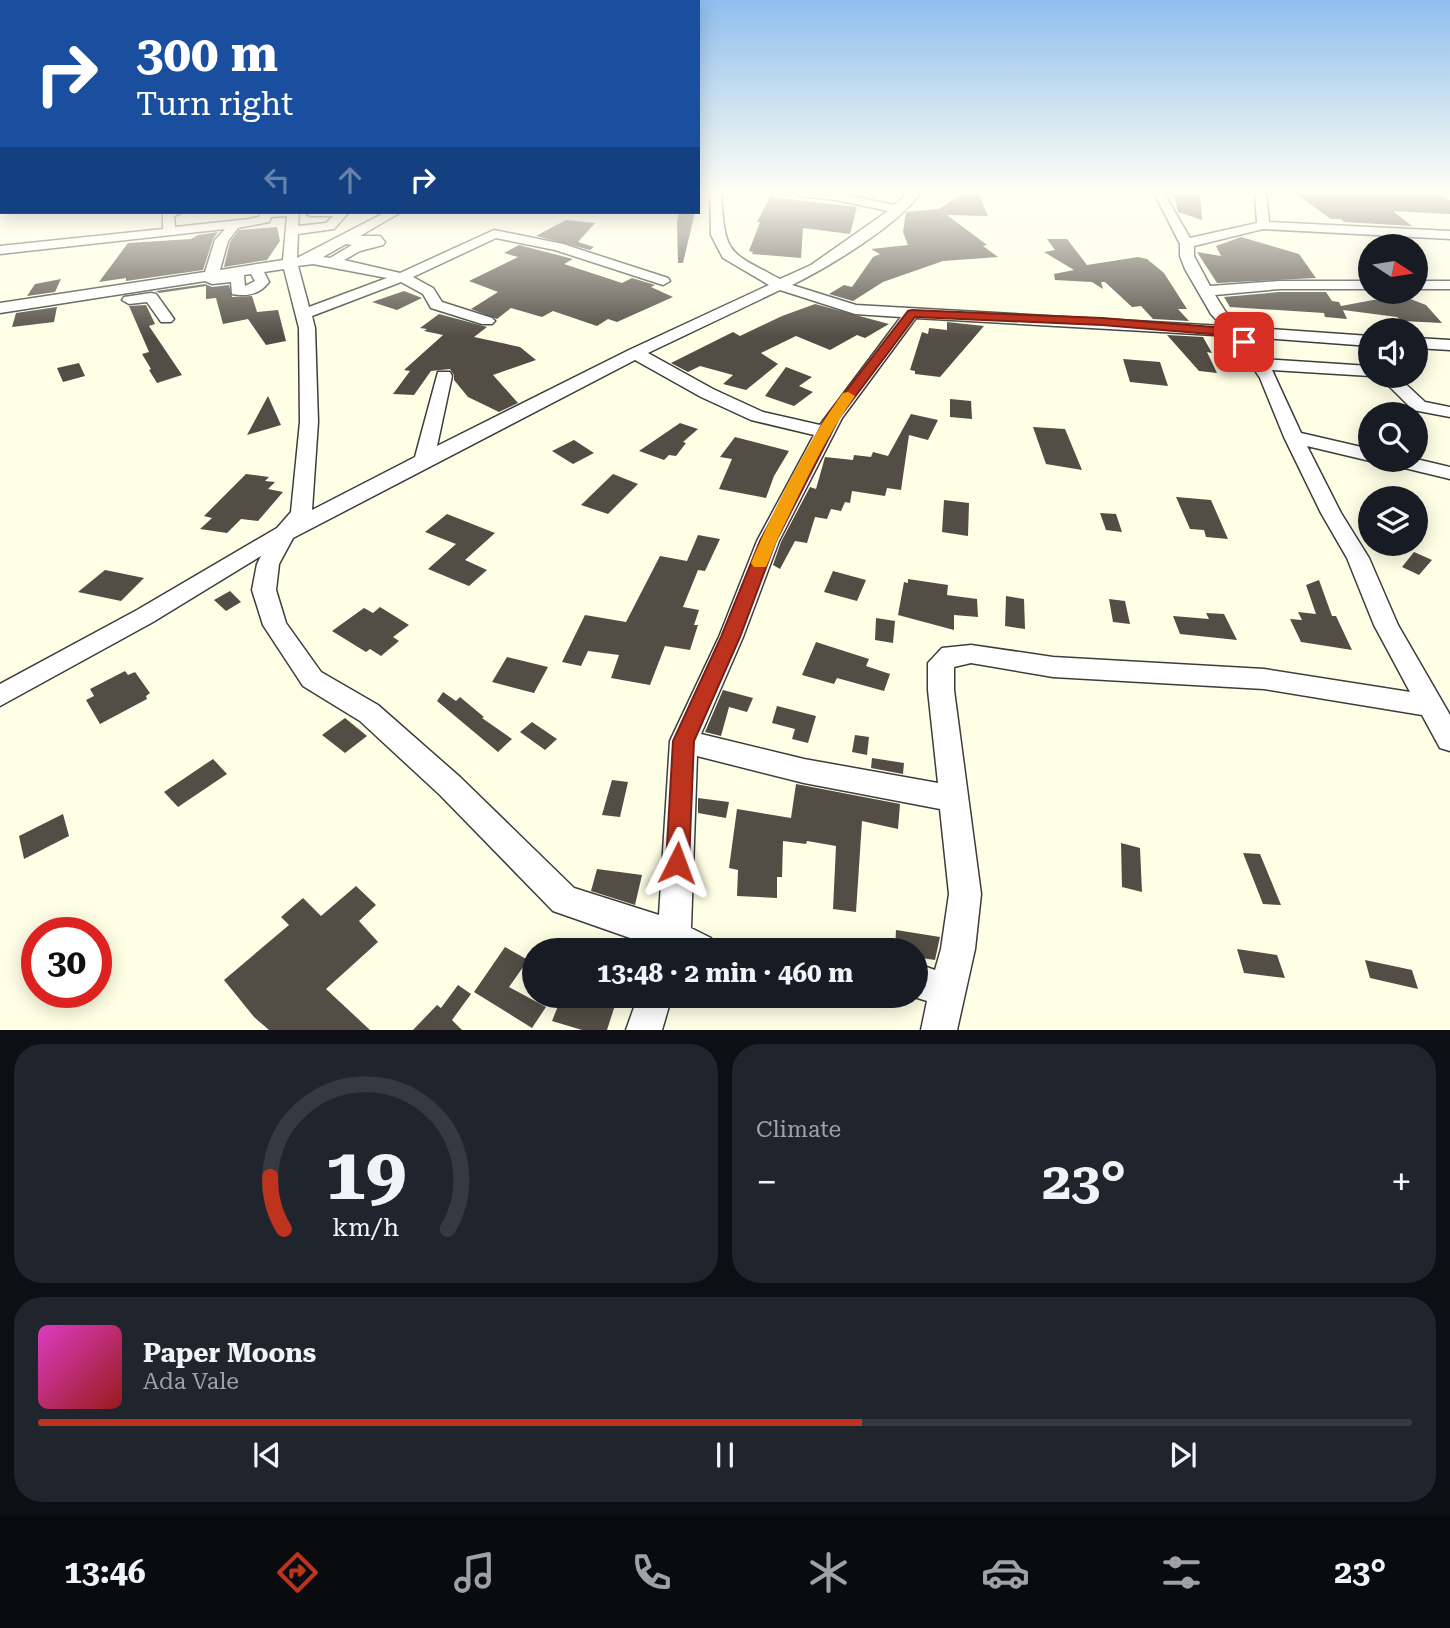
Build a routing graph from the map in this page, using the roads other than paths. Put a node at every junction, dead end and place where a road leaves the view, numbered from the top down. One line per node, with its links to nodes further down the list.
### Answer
1 (84, 241): 12 (street)
2 (222, 241): 15 (street)
3 (291, 241): 14 (street)
4 (479, 241): 17 (street)
5 (529, 241): 18 (street)
6 (720, 241): 22 (street)
7 (856, 241): 22 (street)
8 (1185, 241): 11 (street)
9 (1195, 241): 11 (street)
10 (340, 242): 13 (street); 14 (street)
11 (1187, 244): 24 (street)
12 (0, 250)
13 (334, 261): 14 (street); 17 (street)
14 (290, 264): 15 (street); 29 (street)
15 (209, 277): 16 (street)
16 (164, 278): 23 (street); 26 (street)
17 (400, 278): 29 (street); 31 (street)
18 (663, 281)
19 (1358, 285): 24 (street)
20 (1428, 285): 21 (street)
21 (1450, 285)
22 (782, 286): 28 (street); 36 (street)
23 (121, 290): 26 (street); 27 (street)
24 (1207, 291): 32 (street)
25 (176, 293): 26 (street)
26 (150, 297): 30 (street)
27 (0, 308)
28 (912, 313): 32 (street); 42 (street)
29 (304, 314): 48 (street)
30 (166, 319)
31 (487, 321)
32 (1238, 333): 33 (street); 37 (street)
33 (1358, 340)
34 (1428, 344): 35 (street)
35 (1450, 345)
36 (635, 353): 42 (street); 45 (street)
37 (1259, 364): 38 (street); 43 (street)
38 (1358, 370)
39 (444, 376): 45 (street)
40 (1400, 388): 41 (street)
41 (1450, 412)
42 (825, 432): 52 (street)
43 (1293, 437): 44 (street); 50 (street)
44 (1358, 452)
45 (424, 460): 48 (street)
46 (1428, 468): 47 (street)
47 (1450, 473)
48 (285, 533): 49 (street); 54 (street)
49 (0, 696)
50 (1432, 706): 51 (street); 53 (street)
51 (1450, 740)
52 (684, 741): 53 (street); 55 (street)
53 (954, 799): 56 (street)
54 (659, 938)
55 (672, 938)
56 (930, 986): 59 (street)
57 (651, 1008): 58 (street)
58 (644, 1030)
59 (939, 1030)

